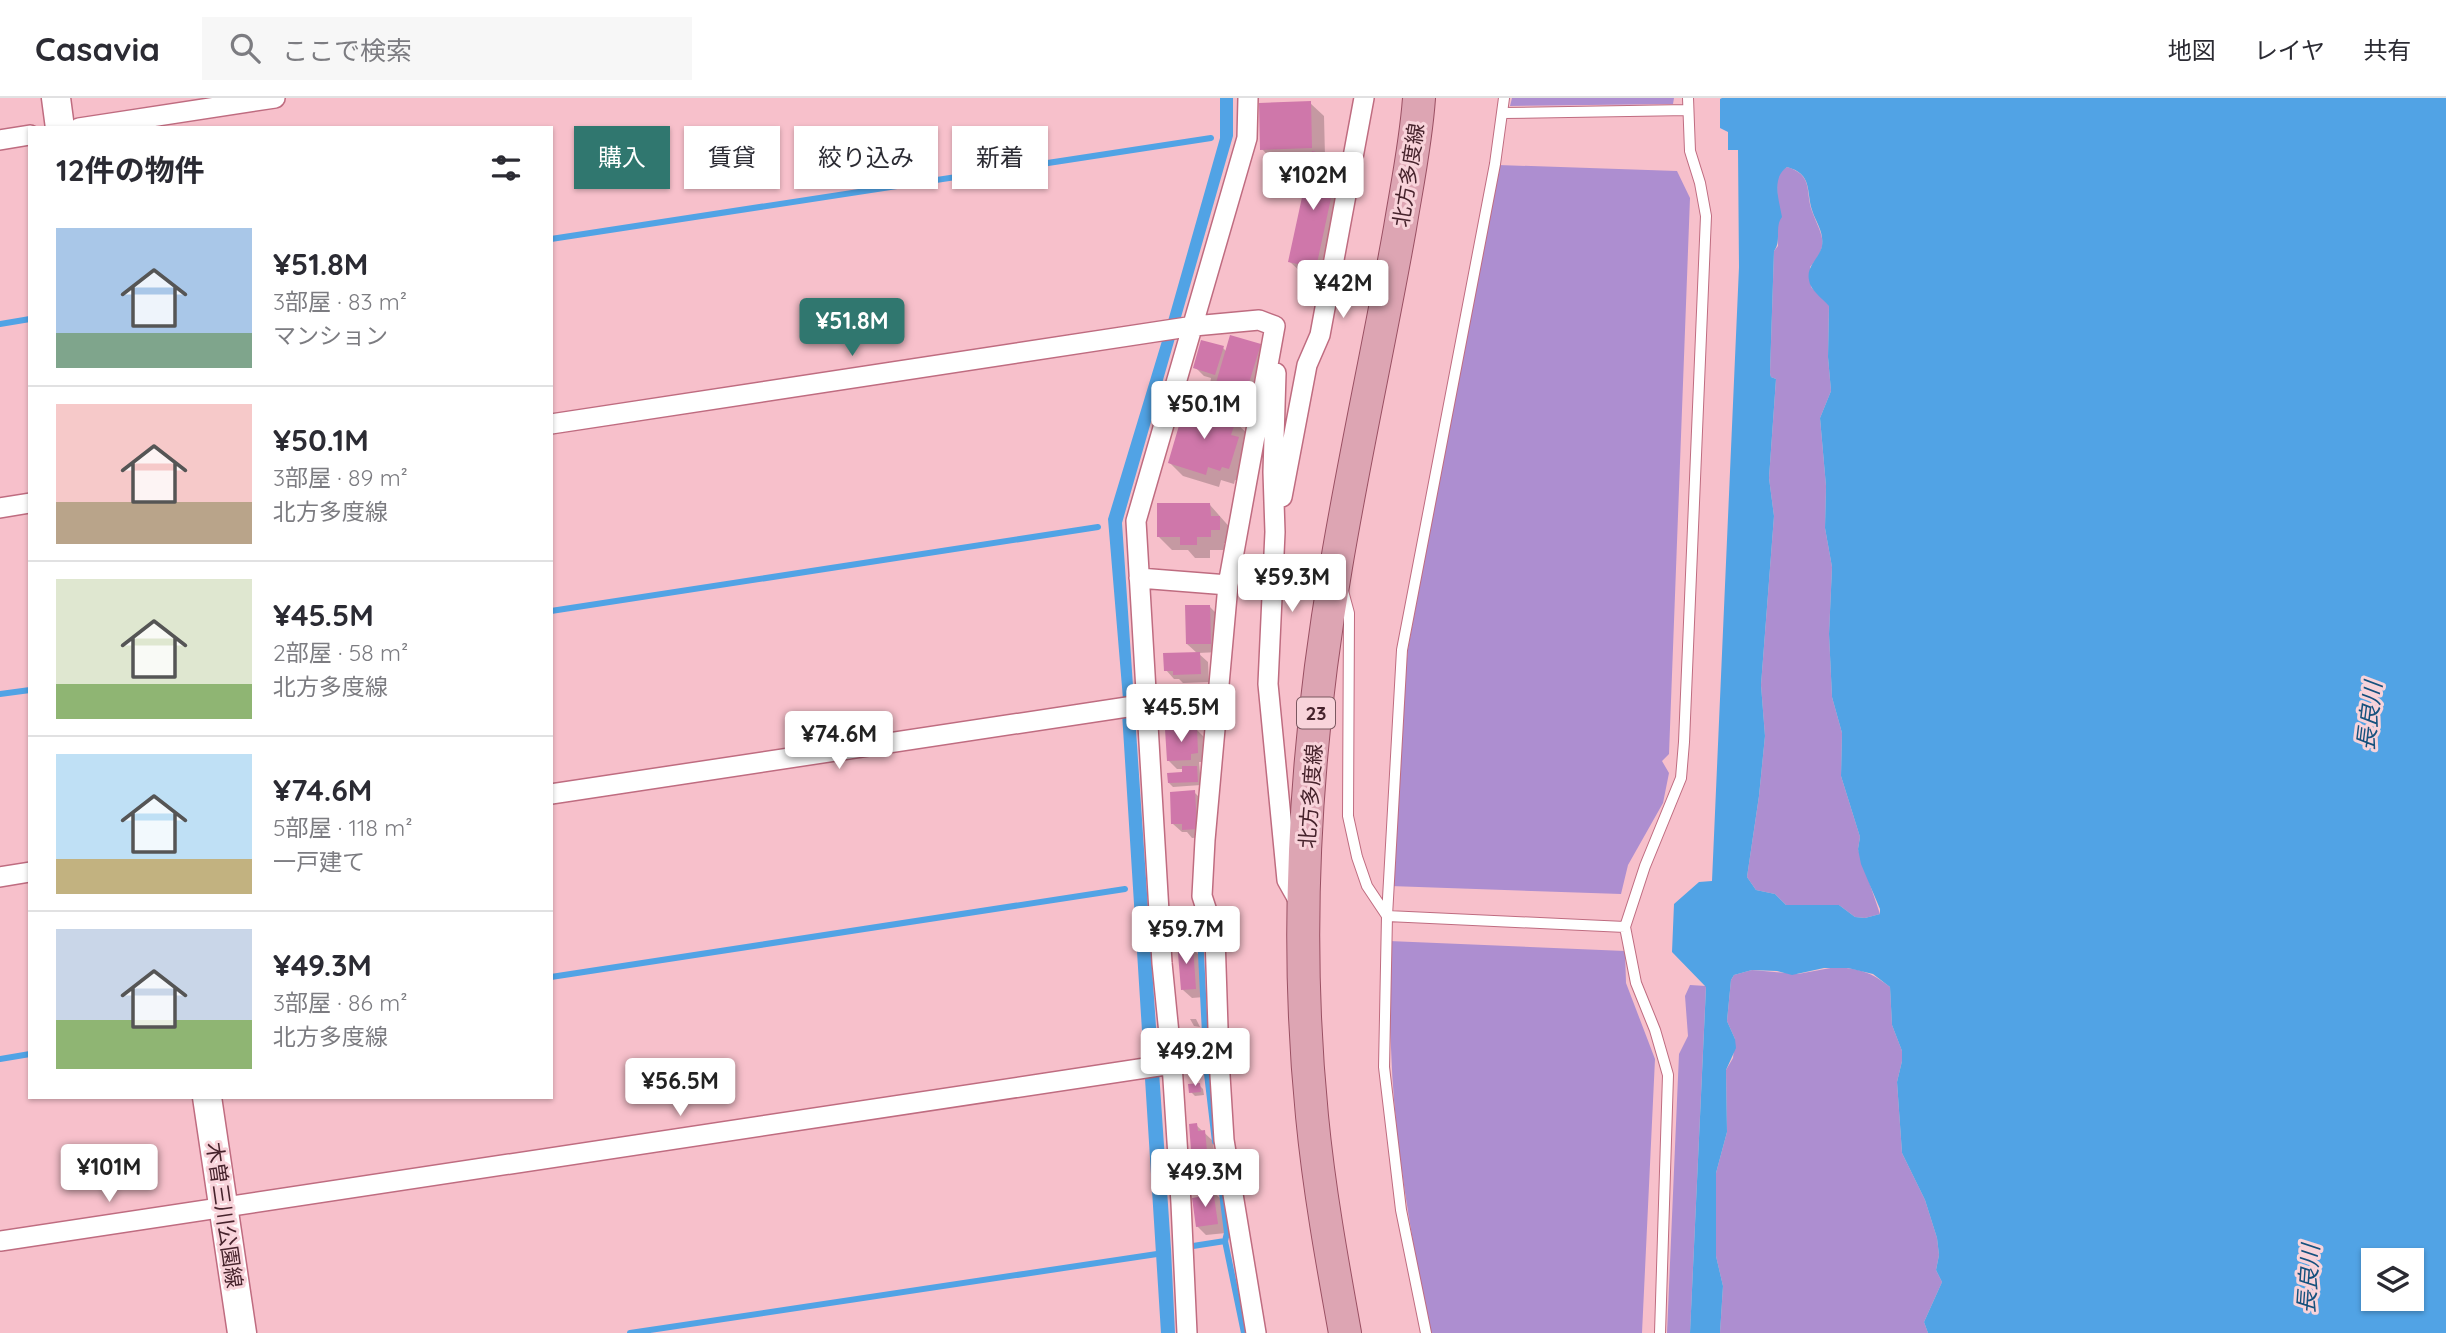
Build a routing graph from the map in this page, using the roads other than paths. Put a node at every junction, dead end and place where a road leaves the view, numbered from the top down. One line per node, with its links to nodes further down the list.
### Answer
1 (56, 98): 10 (main road)
2 (275, 98): 11 (street)
3 (1248, 98): 15 (street)
4 (1364, 98): 19 (street)
5 (1419, 98): 20 (main road, 北方多度線 / 23)
6 (1504, 98): 9 (lane)
7 (1688, 98): 8 (lane)
8 (1688, 110): 9 (lane); 29 (lane)
9 (1503, 113): 28 (lane)
10 (60, 126)
11 (92, 126)
12 (28, 135): 13 (street)
13 (0, 140)
14 (1275, 326): 15 (street); 19 (street); 22 (street)
15 (1188, 327): 16 (street); 21 (street)
16 (553, 424)
17 (28, 503): 18 (street)
18 (0, 508)
19 (1275, 532): 27 (street)
20 (1336, 567): 27 (main road, 北方多度線 / 23); 28 (lane)
21 (1139, 578): 22 (street); 23 (street)
22 (1228, 585): 36 (street)
23 (1144, 705): 24 (street); 30 (street)
24 (553, 794)
25 (28, 872): 26 (street)
26 (0, 877)
27 (1304, 909): 37 (main road, 北方多度線 / 23)
28 (1387, 916): 29 (lane); 38 (lane)
29 (1625, 927): 39 (lane)
30 (1168, 1065): 32 (street); 35 (street)
31 (207, 1099): 32 (main road, 木曽三川公園線)
32 (224, 1207): 33 (street); 34 (main road, 木曽三川公園線)
33 (0, 1241)
34 (242, 1333)
35 (1187, 1333)
36 (1256, 1333)
37 (1345, 1333)
38 (1426, 1333)
39 (1660, 1333)

